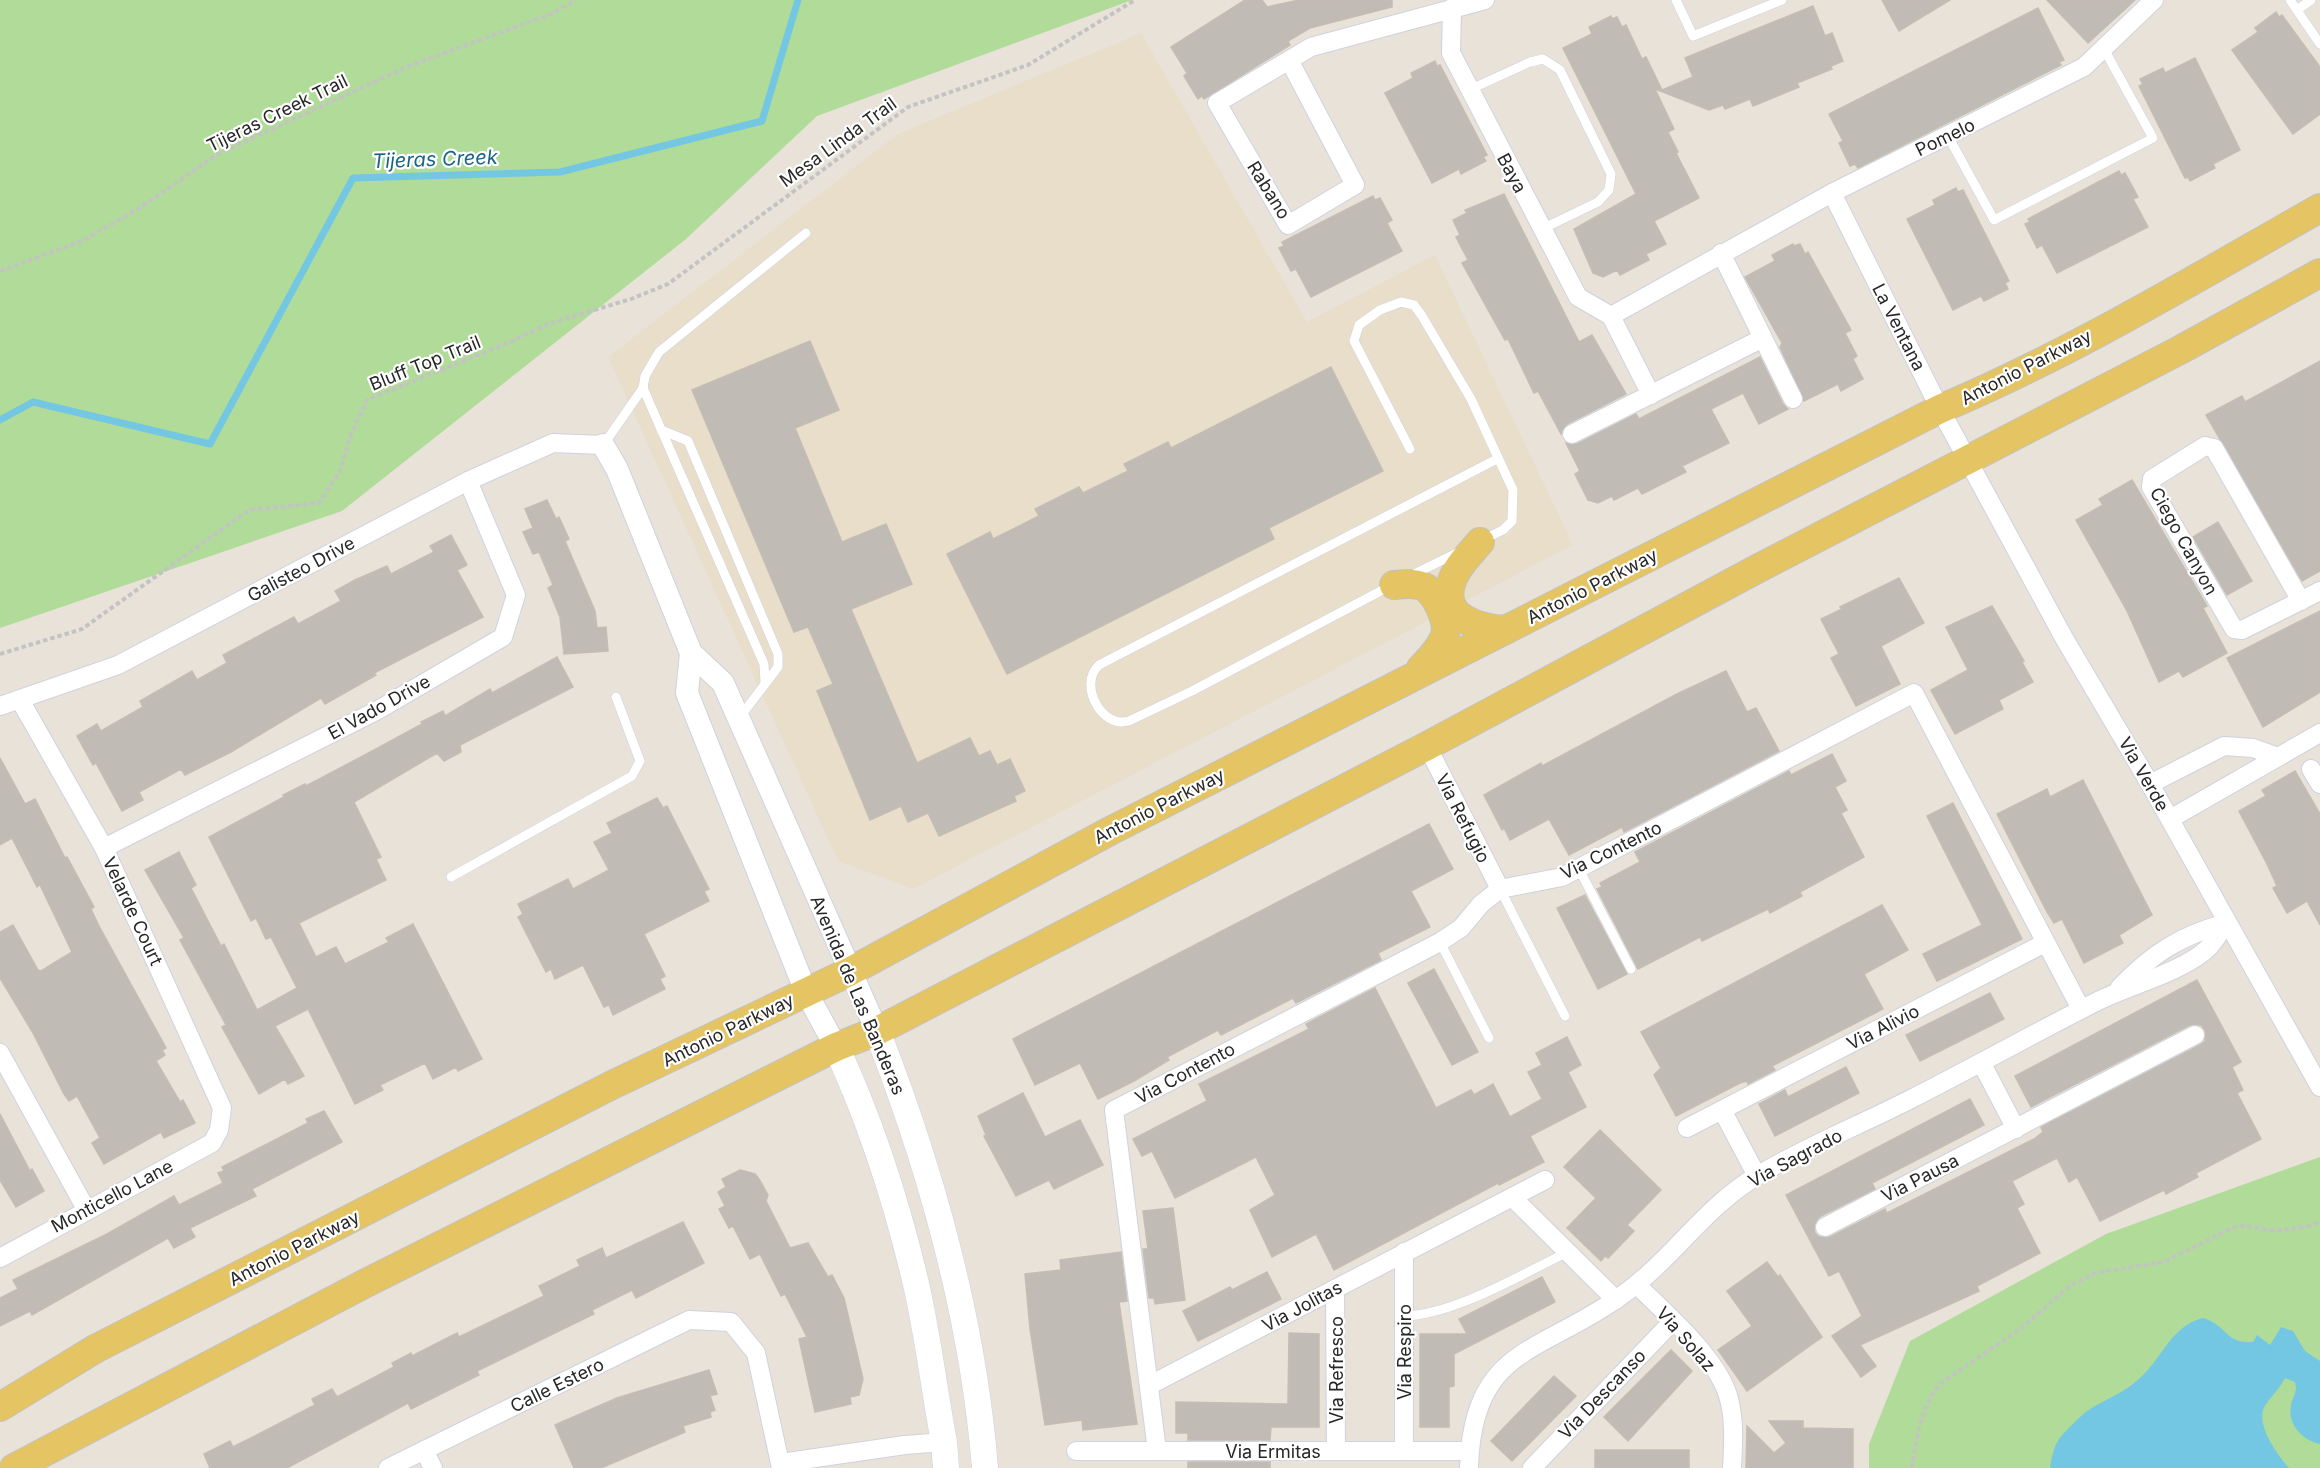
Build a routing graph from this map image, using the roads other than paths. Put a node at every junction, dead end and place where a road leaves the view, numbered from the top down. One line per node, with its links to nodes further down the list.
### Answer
1 (1485, 0): 7 (street, Rabano)
2 (1676, 0): 3 (lane)
3 (1782, 0)
4 (2154, 0): 10 (street, Pomelo)
5 (2290, 0): 8 (lane)
6 (2311, 0): 8 (lane)
7 (1452, 8): 11 (street, Rabano); 12 (street, Baya)
8 (2297, 10): 9 (lane)
9 (2320, 44)
10 (2104, 49): 13 (street, Pomelo); 13 (lane)
11 (1289, 60): 11 (street, Rabano)
12 (1468, 90): 16 (street, Baya); 16 (lane)
13 (1948, 136): 14 (street, Pomelo)
14 (1832, 193): 18 (street, Pomelo); 25 (street, La Ventana)
15 (2320, 208): 25 (main road, Antonio Parkway)
16 (1542, 229): 20 (street, Baya)
17 (806, 232): 22 (lane)
18 (1721, 253): 20 (street, Pomelo); 21 (street)
19 (2320, 273): 31 (main road)
20 (1611, 316): 23 (street)
21 (1763, 338): 23 (street); 24 (street)
22 (643, 388): 26 (lane); 28 (lane)
23 (1651, 394): 27 (street)
24 (1793, 399)
25 (1940, 409): 31 (street, La Ventana); 37 (main road, Antonio Parkway)
26 (662, 430): 40 (lane); 40 (lane)
27 (1572, 434)
28 (603, 445): 32 (street, Galisteo Drive); 38 (street, Avenida de Las Banderas)
29 (1410, 449): 30 (lane)
30 (1497, 459): 33 (lane); 34 (lane)
31 (1968, 461): 46 (main road); 48 (street, Via Verde)
32 (468, 481): 42 (street, Galisteo Drive); 50 (street, El Vado Drive)
33 (1480, 542): 34 (lane); 37 (main road)
34 (1394, 585): 39 (main road)
35 (2320, 591): 36 (street, Ciego Canyon)
36 (2301, 601): 36 (street, Ciego Canyon)
37 (1505, 630): 39 (main road, Antonio Parkway)
38 (691, 653): 44 (street, Avenida de Las Banderas); 59 (street, Avenida de Las Banderas)
39 (1412, 677): 58 (main road, Antonio Parkway)
40 (765, 682): 44 (lane)
41 (616, 697): 52 (lane)
42 (20, 700): 43 (street, Galisteo Drive); 50 (street, Velarde Court)
43 (0, 706)
44 (739, 718): 58 (street, Avenida de Las Banderas)
45 (2320, 733): 47 (street)
46 (1427, 746): 53 (street, Via Refugio); 62 (main road)
47 (2278, 757): 48 (street); 49 (street)
48 (2150, 784): 49 (street, Via Verde)
49 (2170, 819): 54 (street, Via Verde)
50 (104, 848): 72 (street, Velarde Court)
51 (1579, 869): 53 (street, Via Contento); 56 (street, Via Contento); 57 (lane)
52 (452, 877)
53 (1500, 889): 55 (street, Via Contento); 61 (lane)
54 (2226, 923): 60 (street, Via Sagrado); 68 (street, Via Verde)
55 (1440, 942): 64 (lane); 86 (street, Via Contento)
56 (2045, 943): 60 (street, Via Contento); 69 (street, Via Alivio)
57 (1631, 969)
58 (849, 972): 59 (main road, Antonio Parkway); 62 (street, Avenida de Las Banderas)
59 (806, 992): 65 (street, Avenida de Las Banderas); 87 (main road, Antonio Parkway)
60 (2081, 1009): 67 (street, Via Sagrado)
61 (1565, 1016)
62 (877, 1030): 65 (main road); 100 (main road, Avenida de Las Banderas)
63 (2195, 1035): 71 (street, Via Pausa)
64 (1489, 1038)
65 (836, 1047): 88 (main road, Avenida de Las Banderas); 96 (main road)
66 (0, 1053): 76 (street)
67 (1982, 1064): 71 (street); 73 (street, Via Sagrado)
68 (2320, 1087)
69 (1722, 1110): 70 (street, Via Alivio); 73 (street)
70 (1687, 1128)
71 (2016, 1129): 77 (street, Via Pausa)
72 (219, 1130): 76 (street, Monticello Lane)
73 (1757, 1176): 81 (street, Via Sagrado)
74 (1545, 1180): 75 (street, Via Jolitas)
75 (1512, 1197): 78 (street, Via Jolitas); 79 (street)
76 (86, 1209): 80 (street, Monticello Lane)
77 (1825, 1227)
78 (1404, 1252): 82 (street, Via Jolitas); 84 (street, Via Respiro)
79 (1569, 1252): 83 (street); 84 (lane)
80 (0, 1258)
81 (1637, 1285): 83 (street, Via Sagrado); 85 (street, Via Solaz)
82 (1335, 1289): 86 (street, Via Jolitas); 92 (street, Via Refresco)
83 (1616, 1300): 94 (street, Via Sagrado)
84 (1404, 1316): 93 (street, Via Respiro)
85 (1673, 1322): 101 (street, Via Descanso); 102 (street, Via Solaz)
86 (1150, 1385): 91 (street)
87 (0, 1407)
88 (944, 1442): 95 (street); 99 (main road, Avenida de Las Banderas)
89 (424, 1450): 95 (street, Calle Estero); 97 (street, Calle Estero); 98 (street)
90 (1076, 1451): 91 (street, Via Ermitas)
91 (1157, 1451): 92 (street, Via Ermitas)
92 (1336, 1451): 93 (street, Via Ermitas)
93 (1404, 1451): 94 (street, Via Ermitas)
94 (1469, 1459)
95 (781, 1466)
96 (14, 1468)
97 (388, 1468)
98 (433, 1468)
99 (946, 1468)
100 (985, 1468)
101 (1532, 1468)
102 (1732, 1468)

